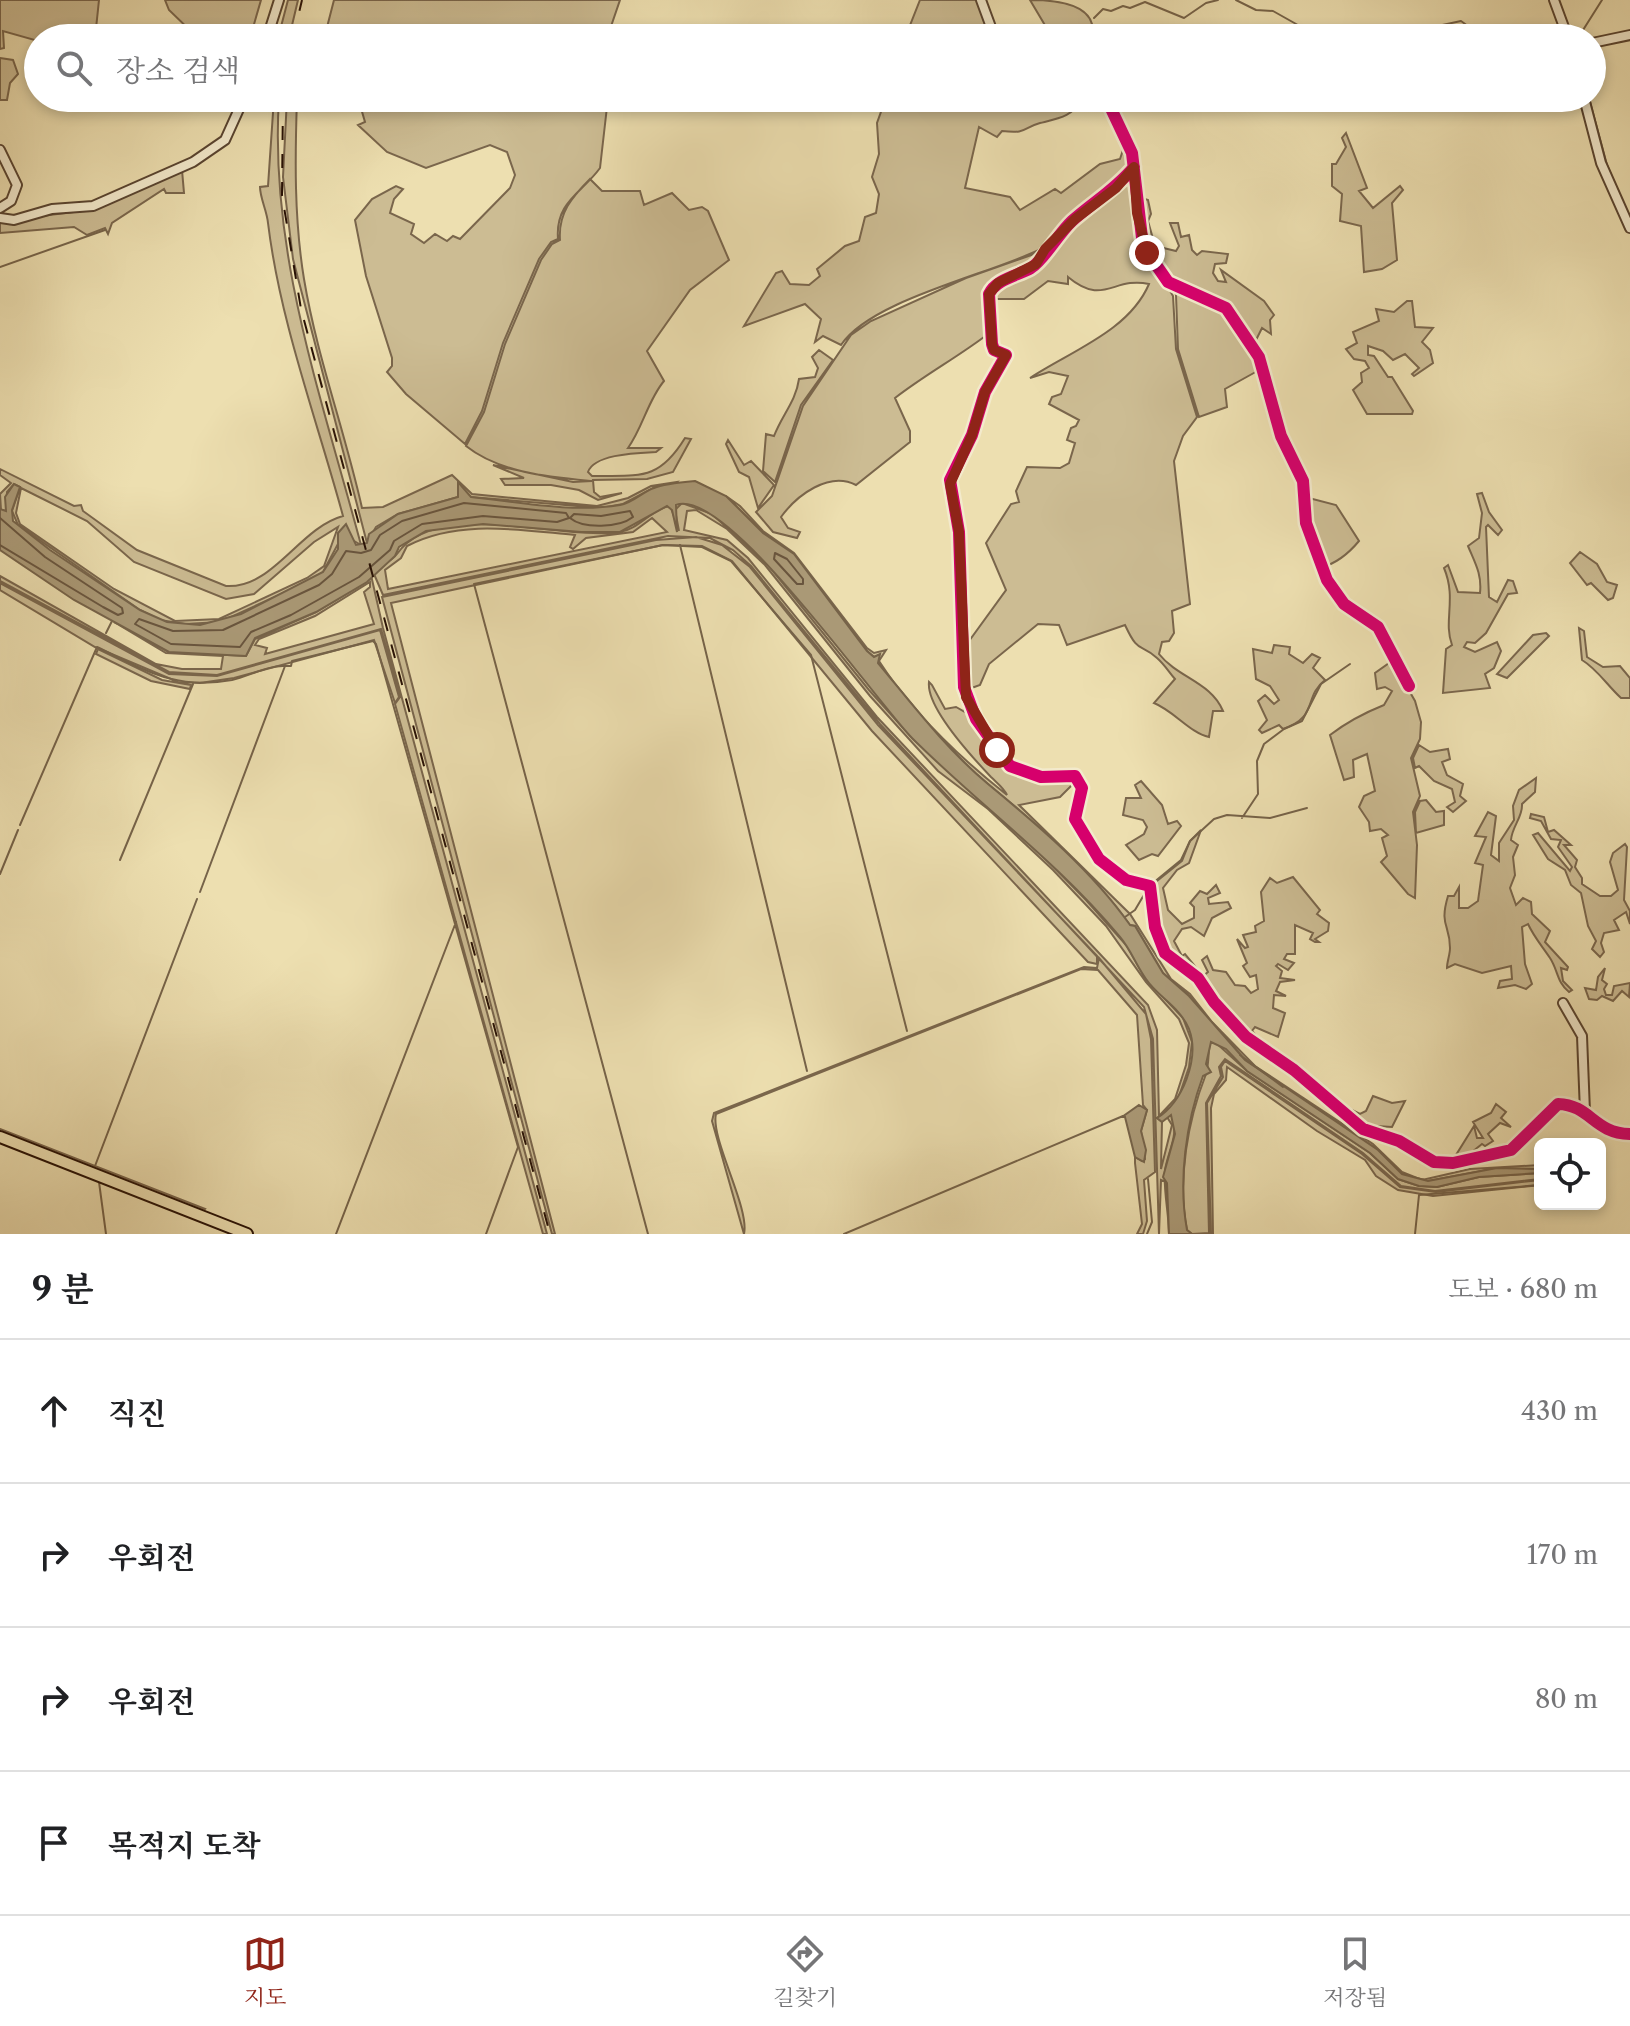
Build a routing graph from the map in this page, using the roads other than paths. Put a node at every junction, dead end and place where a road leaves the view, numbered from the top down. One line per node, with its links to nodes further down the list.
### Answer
1 (279, 0): 4 (street)
2 (981, 0): 5 (street)
3 (1554, 0): 6 (street)
4 (271, 24)
5 (990, 24)
6 (1563, 24)
7 (1630, 35): 8 (street)
8 (1606, 40)
9 (238, 112): 15 (street)
10 (1113, 112): 13 (street)
11 (1588, 112): 16 (street)
12 (0, 150): 14 (street)
13 (1134, 167): 17 (street); 19 (street)
14 (0, 208)
15 (0, 218)
16 (1630, 228)
17 (1409, 686)
18 (1563, 1003): 19 (street)
19 (1585, 1112): 20 (street)
20 (1630, 1134)
21 (0, 1137): 22 (main road)
22 (247, 1234)

